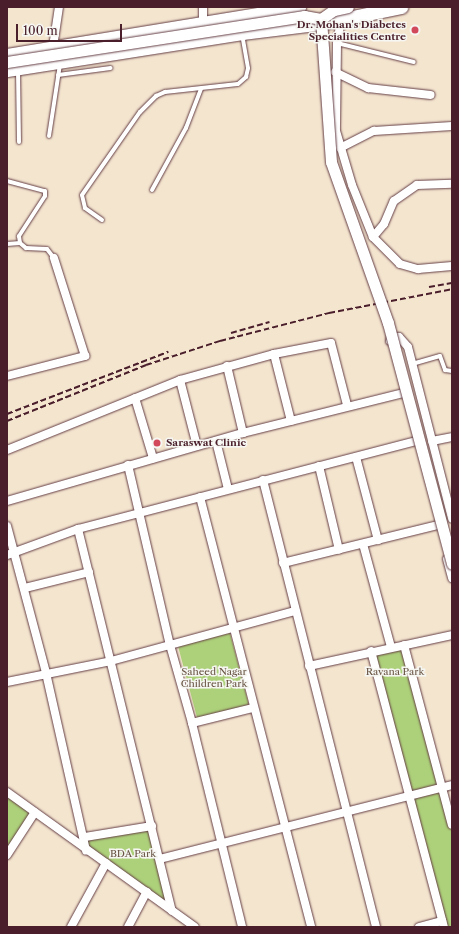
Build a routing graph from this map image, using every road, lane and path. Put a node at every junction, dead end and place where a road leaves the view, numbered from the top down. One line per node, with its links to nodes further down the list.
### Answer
1 (59, 7): 12 (street)
2 (203, 7): 7 (street)
3 (299, 7): 7 (main road)
4 (400, 7): 5 (main road)
5 (349, 11): 6 (street, bridge); 9 (main road); 10 (street)
6 (321, 19): 16 (street, bridge); 73 (street, bridge)
7 (203, 24): 8 (main road)
8 (166, 30): 11 (main road); 12 (main road)
9 (242, 33): 11 (main road); 20 (lane)
10 (336, 43): 15 (lane); 18 (street)
11 (168, 44): 14 (main road)
12 (53, 47): 13 (main road)
13 (7, 55)
14 (60, 62): 16 (main road); 19 (lane)
15 (414, 62)
16 (10, 67): 24 (lane)
17 (111, 68): 19 (lane)
18 (335, 72): 21 (street); 25 (street)
19 (58, 75): 23 (lane)
20 (201, 89): 28 (lane); 29 (lane)
21 (432, 95)
22 (452, 126): 25 (street)
23 (49, 136)
24 (19, 142)
25 (340, 148): 30 (street)
26 (7, 181): 31 (lane)
27 (452, 184): 30 (street)
28 (152, 190)
29 (102, 220)
30 (373, 237): 34 (street)
31 (20, 243): 32 (lane); 33 (lane)
32 (7, 244)
33 (54, 258): 41 (street)
34 (452, 266)
35 (383, 324): 36 (street)
36 (390, 343): 38 (street); 43 (street)
37 (274, 354): 39 (street); 45 (street); 46 (street)
38 (412, 364): 40 (lane); 51 (street)
39 (228, 366): 42 (street); 47 (street)
40 (452, 371)
41 (7, 376)
42 (180, 380): 44 (street); 52 (street)
43 (403, 393): 45 (street); 50 (street)
44 (135, 398): 53 (street); 55 (street)
45 (347, 406): 46 (street)
46 (291, 421): 47 (street)
47 (243, 433): 49 (street)
48 (452, 436): 51 (street)
49 (216, 441): 52 (street); 60 (street)
50 (415, 441): 54 (street); 65 (street)
51 (432, 441): 59 (street)
52 (197, 446): 55 (street)
53 (7, 450)
54 (356, 457): 57 (street); 68 (street)
55 (153, 458): 56 (street)
56 (128, 465): 62 (street); 63 (street)
57 (318, 466): 58 (street); 70 (street)
58 (263, 480): 60 (street); 72 (street)
59 (448, 486): 64 (street)
60 (228, 489): 61 (street)
61 (200, 497): 63 (street); 78 (street)
62 (7, 501)
63 (138, 513): 67 (street); 80 (street)
64 (452, 518)
65 (438, 525): 68 (street); 75 (street)
66 (7, 526): 71 (street)
67 (78, 529): 71 (street); 74 (street)
68 (378, 540): 69 (street)
69 (363, 544): 70 (street); 82 (street)
70 (340, 550): 72 (street)
71 (11, 554): 76 (street)
72 (283, 563): 77 (street)
73 (452, 564)
74 (89, 572): 76 (street); 84 (street)
75 (452, 578)
76 (25, 588): 86 (street)
77 (295, 611): 78 (street); 85 (street)
78 (232, 629): 80 (street); 88 (street)
79 (452, 635): 81 (street)
80 (170, 645): 84 (street); 89 (street)
81 (404, 645): 82 (street); 91 (street)
82 (391, 648): 83 (street)
83 (371, 651): 85 (street); 93 (street)
84 (111, 661): 86 (street); 97 (street)
85 (309, 666): 95 (street)
86 (46, 673): 87 (street); 99 (street)
87 (7, 682)
88 (252, 708): 89 (street); 98 (street)
89 (192, 723): 100 (street)
90 (452, 785): 91 (street)
91 (442, 788): 93 (street); 96 (street)
92 (7, 792): 94 (street)
93 (409, 796): 95 (street); 108 (street)
94 (34, 812): 101 (street); 102 (street)
95 (347, 813): 98 (street); 114 (street)
96 (452, 825)
97 (152, 826): 99 (street); 103 (street)
98 (284, 830): 100 (street); 113 (street)
99 (85, 837): 101 (street)
100 (221, 845): 103 (street); 112 (street)
101 (86, 851): 104 (street)
102 (7, 855)
103 (160, 859): 106 (street)
104 (106, 863): 105 (street); 109 (street)
105 (147, 892): 106 (street); 110 (street)
106 (172, 911): 107 (street)
107 (184, 924): 111 (street)
108 (443, 924): 115 (street)
109 (71, 927)
110 (128, 927)
111 (195, 927)
112 (242, 927)
113 (311, 927)
114 (376, 927)
115 (418, 927)

